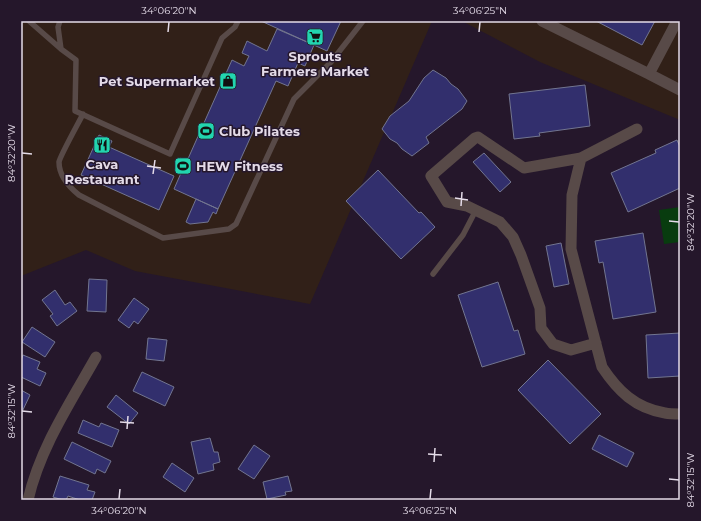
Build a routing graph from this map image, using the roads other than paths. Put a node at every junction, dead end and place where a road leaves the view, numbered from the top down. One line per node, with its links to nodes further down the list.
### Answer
1 (29, 21): 7 (lane)
2 (60, 21): 7 (lane)
3 (238, 21): 10 (lane)
4 (363, 21): 10 (lane)
5 (542, 21): 8 (street)
6 (677, 21): 8 (street)
7 (61, 48): 10 (lane)
8 (649, 74): 9 (street)
9 (680, 90)
10 (83, 114)
11 (637, 129): 12 (street)
12 (581, 158): 13 (street); 15 (street)
13 (476, 210): 14 (lane); 15 (street)
14 (433, 274)
15 (596, 343): 17 (street)
16 (96, 357): 18 (street)
17 (680, 414)
18 (28, 500)

